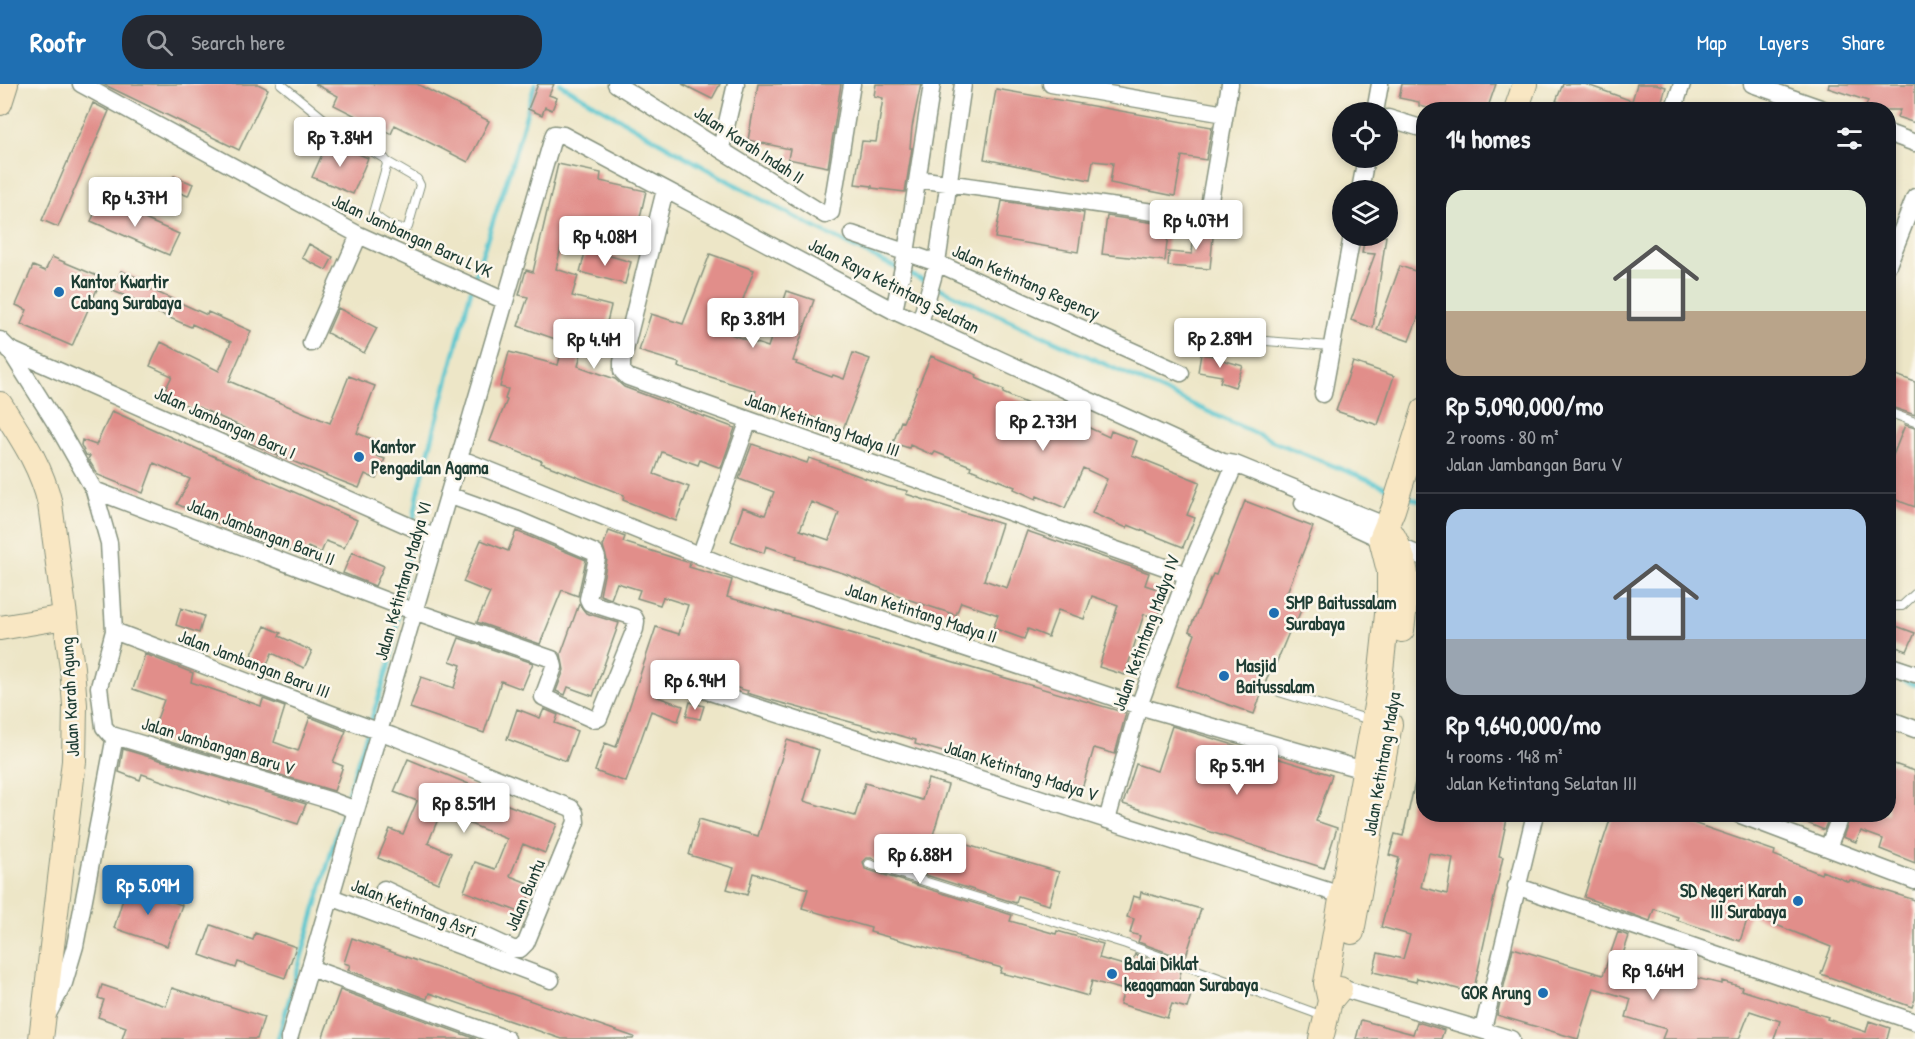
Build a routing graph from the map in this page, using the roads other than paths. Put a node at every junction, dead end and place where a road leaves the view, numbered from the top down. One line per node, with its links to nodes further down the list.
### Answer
1 (6, 84): 19 (street)
2 (81, 84): 33 (street, Jalan Jambangan Baru LVK)
3 (281, 84): 27 (lane)
4 (616, 84): 26 (street, Jalan Karah Indah II)
5 (736, 84): 26 (street)
6 (852, 84): 26 (street, Jalan Karah Indah II)
7 (932, 84): 28 (street)
8 (963, 84): 29 (street)
9 (1051, 84): 20 (street)
10 (1230, 84): 20 (street)
11 (1380, 84): 15 (street)
12 (1525, 84): 16 (street)
13 (1682, 84): 17 (street)
14 (1752, 84): 18 (street)
15 (1377, 102)
16 (1519, 102)
17 (1676, 102)
18 (1798, 102)
19 (0, 103)
20 (1225, 114): 29 (street)
21 (1398, 121): 22 (street)
22 (1416, 127)
23 (554, 134): 30 (street, Jalan Raya Ketintang Selatan); 38 (street, Jalan Ketintang Madya VI)
24 (1896, 136): 25 (street)
25 (1915, 143)
26 (721, 148)
27 (386, 161): 27 (lane)
28 (918, 179): 29 (street); 36 (street)
29 (948, 183): 37 (street)
30 (665, 190): 39 (street, Jalan Raya Ketintang Selatan); 49 (street, Jalan Ketintang Madya III)
31 (1915, 197): 34 (street)
32 (852, 234): 36 (street, Jalan Ketintang Regency)
33 (359, 236): 38 (street, Jalan Jambangan Baru LVK); 42 (street)
34 (1896, 245)
35 (1350, 246): 44 (street)
36 (905, 258): 37 (street, Jalan Ketintang Regency); 39 (street)
37 (935, 267): 40 (street); 45 (street, Jalan Ketintang Regency)
38 (505, 301): 51 (street, Jalan Ketintang Madya VI)
39 (894, 310): 40 (street, Jalan Raya Ketintang Selatan)
40 (920, 323): 53 (street, Jalan Raya Ketintang Selatan)
41 (1215, 337): 44 (lane)
42 (311, 343)
43 (4, 344): 54 (street); 56 (street, Jalan Jambangan Baru I)
44 (1330, 346): 46 (street)
45 (1181, 373)
46 (1323, 394)
47 (0, 404): 65 (street, Jalan Karah Agung)
48 (1896, 415): 50 (lane)
49 (749, 420): 59 (street); 60 (street, Jalan Ketintang Madya III)
50 (1915, 422)
51 (459, 458): 55 (street, Jalan Ketintang Madya VI); 59 (street, Jalan Ketintang Madya II)
52 (1413, 463): 57 (street, Jalan Ketintang Madya)
53 (1230, 465): 57 (street, Jalan Raya Ketintang Selatan); 60 (street, Jalan Ketintang Madya IV)
54 (94, 490): 64 (street, Jalan Jambangan Baru II); 67 (street)
55 (448, 495): 56 (street, Jalan Ketintang Madya VI); 64 (street, Jalan Jambangan Baru II)
56 (428, 535): 64 (street, Jalan Ketintang Madya VI)
57 (1389, 535): 58 (street, Jalan Raya Ketintang Selatan); 61 (street, Jalan Ketintang Madya); 73 (street, Jalan Ketintang Madya)
58 (1416, 552)
59 (700, 556): 72 (street, Jalan Ketintang Madya II)
60 (1187, 575): 72 (street, Jalan Ketintang Madya IV)
61 (1415, 582): 78 (street, Jalan Ketintang Madya)
62 (1915, 594): 63 (lane)
63 (1896, 606)
64 (404, 607): 75 (street, Jalan Ketintang Madya VI)
65 (56, 619): 66 (street); 96 (street, Jalan Karah Agung)
66 (0, 628)
67 (114, 631): 75 (street, Jalan Jambangan Baru III); 77 (street)
68 (1896, 667): 69 (street)
69 (1915, 674)
70 (688, 685): 80 (street, Jalan Ketintang Madya V)
71 (1279, 692): 73 (lane)
72 (1139, 706): 78 (street, Jalan Ketintang Madya II); 80 (street, Jalan Ketintang Madya IV)
73 (1374, 721): 78 (street, Jalan Ketintang Madya)
74 (1896, 722): 76 (street)
75 (369, 728): 79 (street, Jalan Ketintang Madya VI); 88 (street, Jalan Buntu)
76 (1915, 729)
77 (115, 736): 79 (street, Jalan Jambangan Baru V); 96 (street, Jalan Jambangan Baru V)
78 (1372, 772): 89 (street, Jalan Ketintang Madya); 93 (street, Jalan Ketintang Madya)
79 (344, 806): 90 (street, Jalan Ketintang Madya VI)
80 (1107, 820): 89 (street, Jalan Ketintang Madya V)
81 (1533, 822): 87 (street)
82 (1759, 822): 84 (street)
83 (1837, 822): 84 (street)
84 (1828, 848): 86 (street)
85 (869, 864): 93 (lane)
86 (1915, 880)
87 (1516, 886): 94 (street); 95 (street)
88 (384, 890)
89 (1341, 895): 93 (street, Jalan Ketintang Madya)
90 (331, 897): 91 (street, Jalan Ketintang Madya VI); 92 (street, Jalan Ketintang Asri)
91 (310, 968): 97 (street, Jalan Ketintang Madya VI); 98 (street)
92 (551, 980)
93 (1329, 1006): 95 (street)
94 (1915, 1022)
95 (1483, 1029): 99 (street)
96 (42, 1033)
97 (289, 1039)
98 (507, 1039)
99 (1511, 1039)

